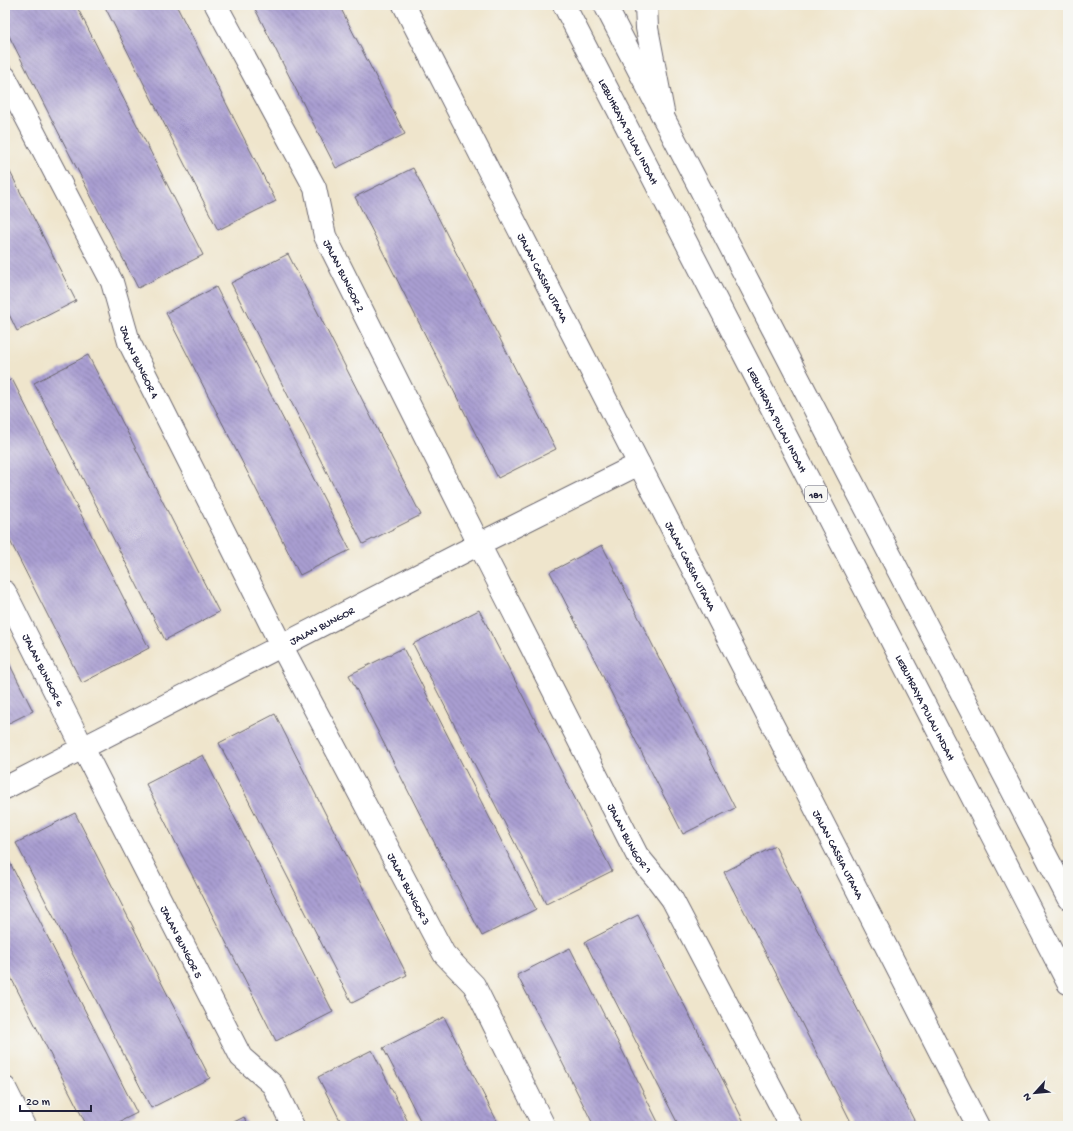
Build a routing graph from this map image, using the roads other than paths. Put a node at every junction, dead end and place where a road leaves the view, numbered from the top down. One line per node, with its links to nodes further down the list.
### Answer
1 (216, 5): 9 (street, JALAN BUNGOR 2)
2 (564, 5): 15 (street, LEBUHRAYA PULAU INDAH / 181)
3 (605, 5): 7 (street)
4 (646, 5): 7 (street)
5 (405, 6): 8 (street, JALAN CASSIA UTAMA)
6 (5, 77): 11 (street, JALAN BUNGOR 4)
7 (665, 120): 14 (street)
8 (638, 464): 9 (street, JALAN BUNGOR); 21 (street, JALAN CASSIA UTAMA)
9 (479, 544): 11 (street, JALAN BUNGOR); 20 (street, JALAN BUNGOR 1)
10 (5, 592): 12 (street, JALAN BUNGOR 6)
11 (281, 645): 12 (street, JALAN BUNGOR); 19 (street, JALAN BUNGOR 3)
12 (83, 748): 13 (street, JALAN BUNGOR); 18 (street, JALAN BUNGOR 5)
13 (5, 788)
14 (1068, 898)
15 (1068, 983)
16 (5, 1088): 17 (street)
17 (24, 1126)
18 (293, 1126)
19 (544, 1126)
20 (791, 1126)
21 (978, 1126)

